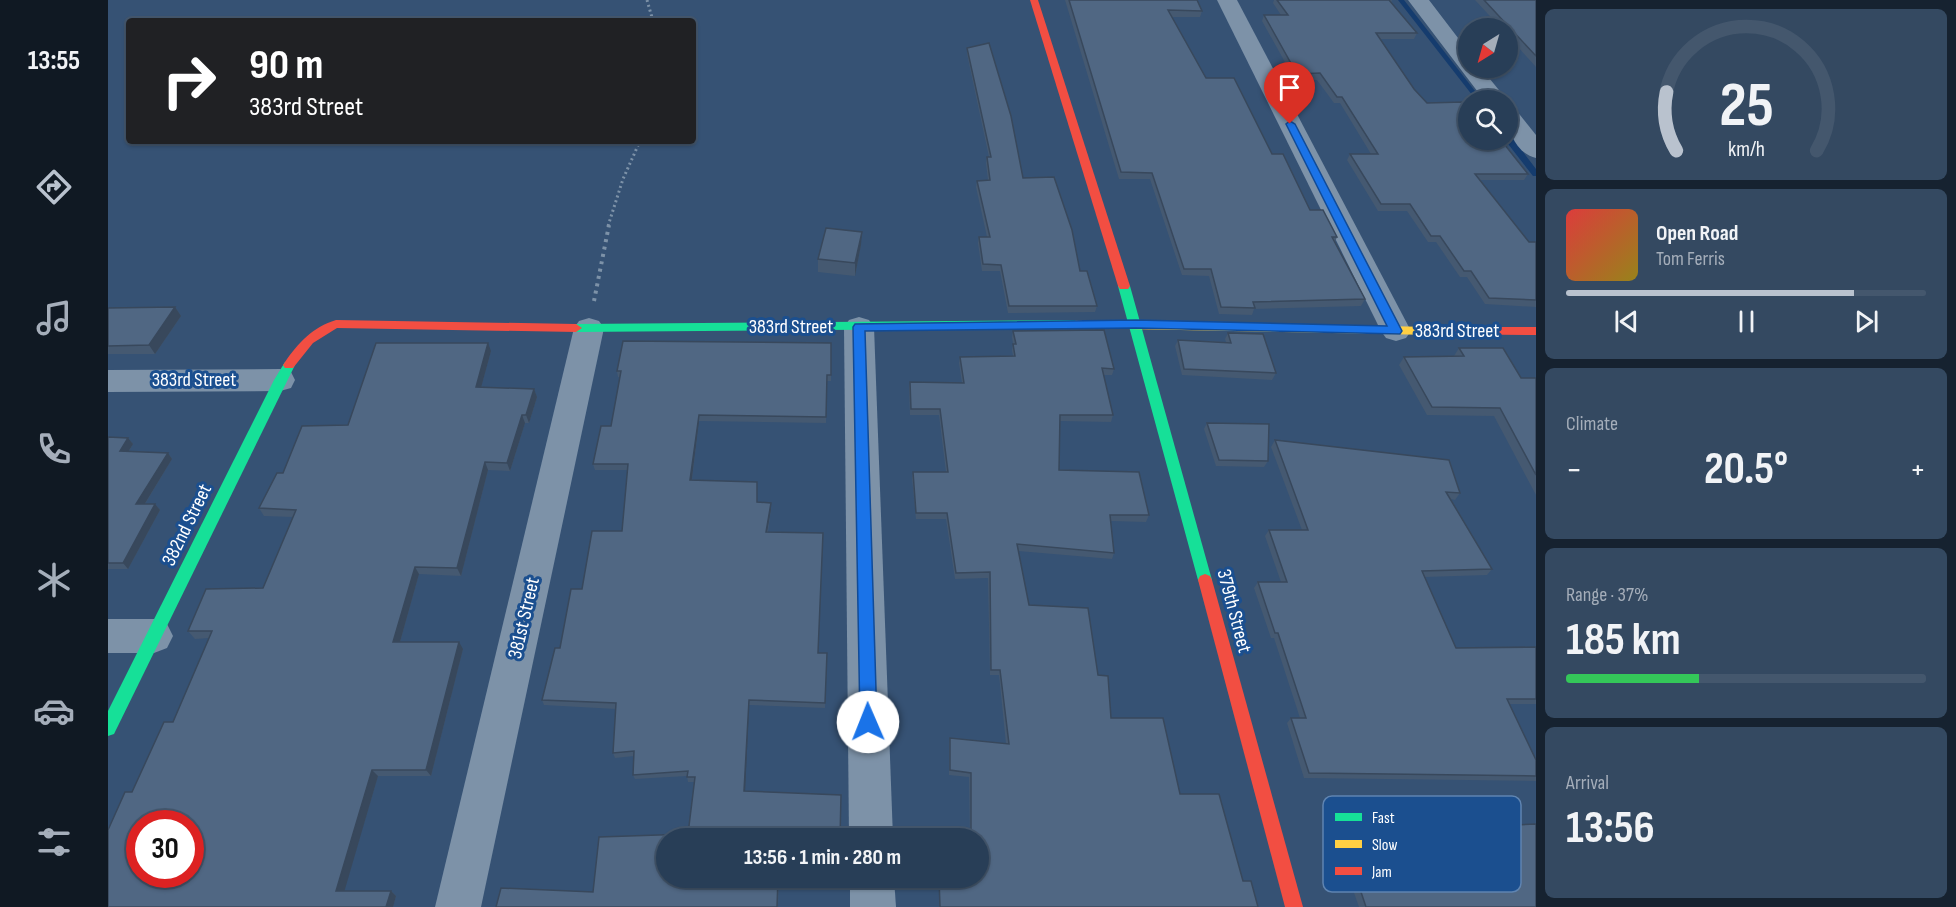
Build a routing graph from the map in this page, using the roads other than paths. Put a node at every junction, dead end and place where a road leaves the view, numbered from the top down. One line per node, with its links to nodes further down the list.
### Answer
1 (1034, 0): 9 (street, 379th Street)
2 (1227, 0): 12 (street)
3 (1418, 0): 4 (street)
4 (1458, 52)
5 (1479, 78): 6 (street)
6 (1488, 90)
7 (1518, 128): 8 (street)
8 (1536, 151)
9 (1136, 324): 10 (street, 383rd Street); 12 (street, 383rd Street); 24 (street, 379th Street)
10 (859, 327): 11 (street, 383rd Street); 20 (street)
11 (589, 328): 14 (street, 383rd Street); 22 (street, 381st Street)
12 (1395, 331): 13 (street, 383rd Street)
13 (1536, 331)
14 (305, 342): 15 (street, 382nd Street)
15 (280, 380): 16 (street, 383rd Street); 18 (street, 382nd Street)
16 (108, 381)
17 (108, 636): 18 (street)
18 (154, 636): 19 (street, 382nd Street)
19 (108, 728)
20 (871, 828)
21 (872, 888): 23 (street)
22 (458, 907)
23 (873, 907)
24 (1294, 907)

